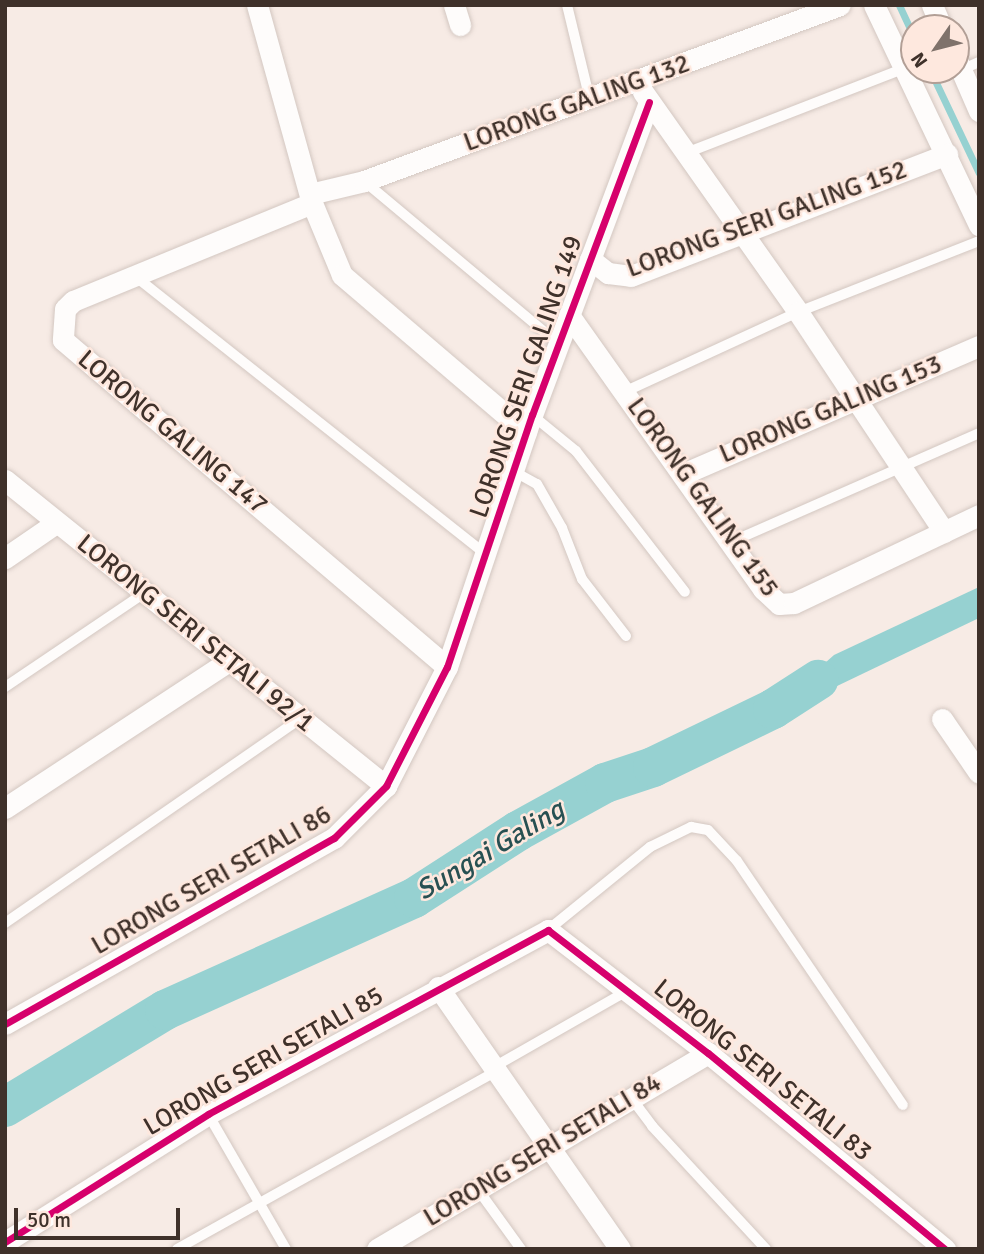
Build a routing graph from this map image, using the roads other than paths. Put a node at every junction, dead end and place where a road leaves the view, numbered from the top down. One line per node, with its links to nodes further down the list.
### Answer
1 (257, 5): 16 (street)
2 (567, 5): 10 (lane)
3 (840, 5): 8 (street, LORONG GALING 132)
4 (874, 5): 5 (street)
5 (900, 58)
6 (900, 70): 13 (lane)
7 (970, 81): 12 (street)
8 (637, 84): 10 (street, LORONG GALING 132); 11 (street)
9 (913, 84): 14 (street)
10 (590, 100): 15 (street, LORONG GALING 132)
11 (649, 102): 13 (street); 20 (street, LORONG SERI GALING 149)
12 (979, 111)
13 (686, 153): 18 (street)
14 (947, 154): 17 (street); 18 (street, LORONG SERI GALING 152)
15 (364, 181): 16 (street, LORONG GALING 132); 24 (lane)
16 (311, 199): 21 (street, LORONG GALING 147); 28 (street)
17 (979, 225)
18 (742, 231): 20 (street, LORONG SERI GALING 152); 22 (street)
19 (979, 241): 22 (lane)
20 (590, 260): 23 (street, LORONG SERI GALING 149)
21 (136, 277): 38 (lane); 44 (street, LORONG GALING 147)
22 (798, 312): 26 (lane); 27 (street)
23 (569, 315): 24 (street, LORONG SERI GALING 149); 26 (street, LORONG GALING 155)
24 (560, 345): 28 (street, LORONG SERI GALING 149)
25 (979, 346): 27 (street, LORONG GALING 153)
26 (624, 392): 32 (street, LORONG GALING 155)
27 (858, 400): 30 (street); 32 (street, LORONG GALING 153)
28 (529, 424): 31 (street, LORONG SERI GALING 149); 40 (lane)
29 (979, 433): 30 (lane)
30 (902, 468): 36 (street); 37 (lane)
31 (515, 472): 38 (street, LORONG SERI GALING 149); 42 (lane)
32 (683, 474): 37 (street, LORONG GALING 155)
33 (5, 480): 35 (street, LORONG SERI SETALI 92/1)
34 (979, 515): 36 (street, LORONG GALING 155)
35 (56, 523): 39 (street); 41 (street, LORONG SERI SETALI 92/1)
36 (944, 532): 37 (street, LORONG GALING 155)
37 (731, 542)
38 (486, 554): 44 (street, LORONG SERI GALING 149)
39 (5, 558)
40 (685, 592)
41 (143, 594): 43 (street, LORONG SERI SETALI 92/1); 45 (lane)
42 (626, 636)
43 (227, 662): 46 (street, LORONG SERI SETALI 92/1); 50 (street)
44 (447, 667): 49 (street, LORONG SERI SETALI 86)
45 (5, 687)
46 (300, 719): 49 (street, LORONG SERI SETALI 92/1); 51 (lane)
47 (942, 719): 48 (street)
48 (979, 773)
49 (386, 786): 55 (street, LORONG SERI SETALI 86)
50 (5, 808)
51 (5, 923)
52 (548, 930): 53 (street, LORONG SERI SETALI 85); 54 (street, LORONG SERI SETALI 83); 59 (lane)
53 (438, 987): 57 (street); 60 (street, LORONG SERI SETALI 85)
54 (629, 990): 56 (street, LORONG SERI SETALI 83); 57 (lane)
55 (9, 1015)
56 (708, 1053): 58 (street, LORONG SERI SETALI 84); 71 (street, LORONG SERI SETALI 83)
57 (494, 1070): 61 (street); 63 (lane)
58 (632, 1099): 61 (street, LORONG SERI SETALI 84); 70 (lane)
59 (903, 1105)
60 (208, 1114): 63 (lane); 64 (street, LORONG SERI SETALI 85)
61 (551, 1149): 62 (street, LORONG SERI SETALI 84); 69 (street)
62 (479, 1191): 65 (street, LORONG SERI SETALI 84); 68 (lane)
63 (259, 1203): 66 (lane); 67 (lane)
64 (10, 1244)
65 (387, 1246)
66 (177, 1249)
67 (286, 1249)
68 (521, 1249)
69 (620, 1249)
70 (766, 1249)
71 (945, 1249)

